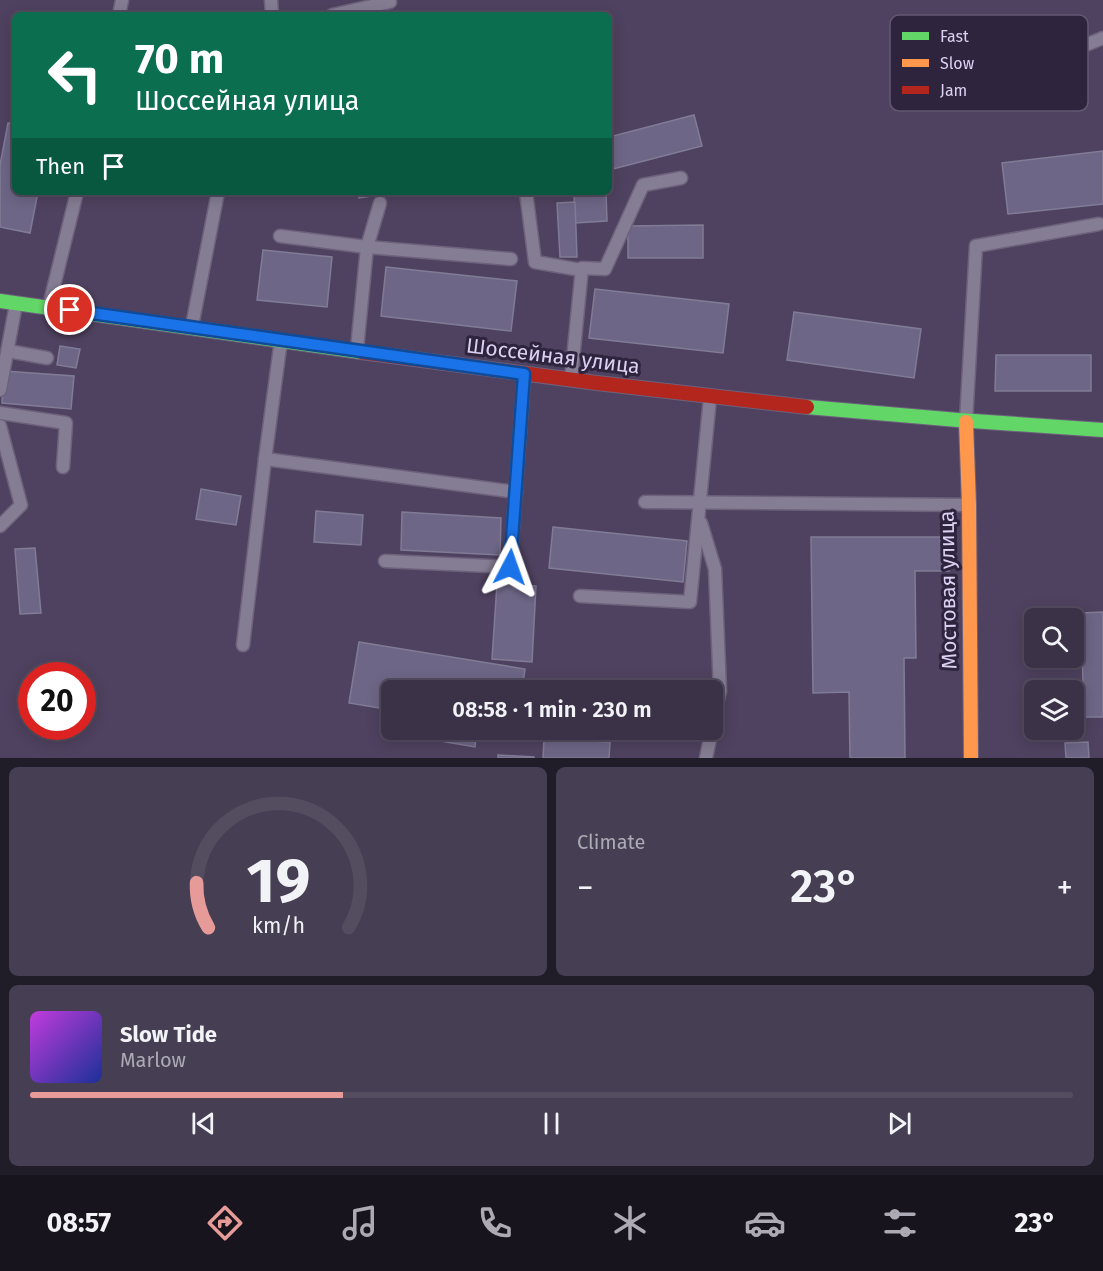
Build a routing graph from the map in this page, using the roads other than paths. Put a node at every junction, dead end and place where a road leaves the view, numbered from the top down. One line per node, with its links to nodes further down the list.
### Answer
1 (390, 2): 2 (lane)
2 (345, 12)
3 (1103, 38): 4 (lane)
4 (1088, 44)
5 (681, 178): 14 (lane)
6 (76, 195): 17 (lane)
7 (217, 195): 18 (lane)
8 (526, 195): 14 (lane)
9 (380, 203): 12 (lane)
10 (1099, 224): 28 (lane)
11 (280, 237): 12 (lane)
12 (367, 247): 13 (lane); 20 (lane)
13 (511, 259)
14 (582, 270): 24 (lane)
15 (0, 301): 16 (main road, Шоссейная улица)
16 (16, 303): 17 (main road, Шоссейная улица); 21 (lane)
17 (49, 307): 18 (main road, Шоссейная улица)
18 (192, 327): 19 (main road, Шоссейная улица)
19 (282, 339): 20 (main road, Шоссейная улица); 31 (lane)
20 (357, 350): 23 (main road, Шоссейная улица)
21 (8, 351): 22 (lane); 25 (lane)
22 (47, 358)
23 (524, 374): 24 (main road, Шоссейная улица); 33 (lane)
24 (570, 380): 26 (main road, Шоссейная улица)
25 (0, 390)
26 (710, 397): 28 (main road, Шоссейная улица); 36 (lane)
27 (0, 413): 32 (lane)
28 (966, 422): 30 (main road, Шоссейная улица); 35 (main road, Мостовая улица)
29 (0, 426): 37 (lane)
30 (1103, 430)
31 (265, 459): 33 (lane); 40 (lane)
32 (63, 468)
33 (516, 492): 38 (lane)
34 (645, 502): 36 (lane)
35 (969, 504): 36 (lane); 44 (main road, Мостовая улица)
36 (699, 510): 39 (lane); 41 (lane)
37 (0, 526)
38 (385, 561)
39 (580, 596)
40 (243, 645)
41 (720, 680)
42 (709, 740): 43 (lane)
43 (706, 758)
44 (971, 758)

